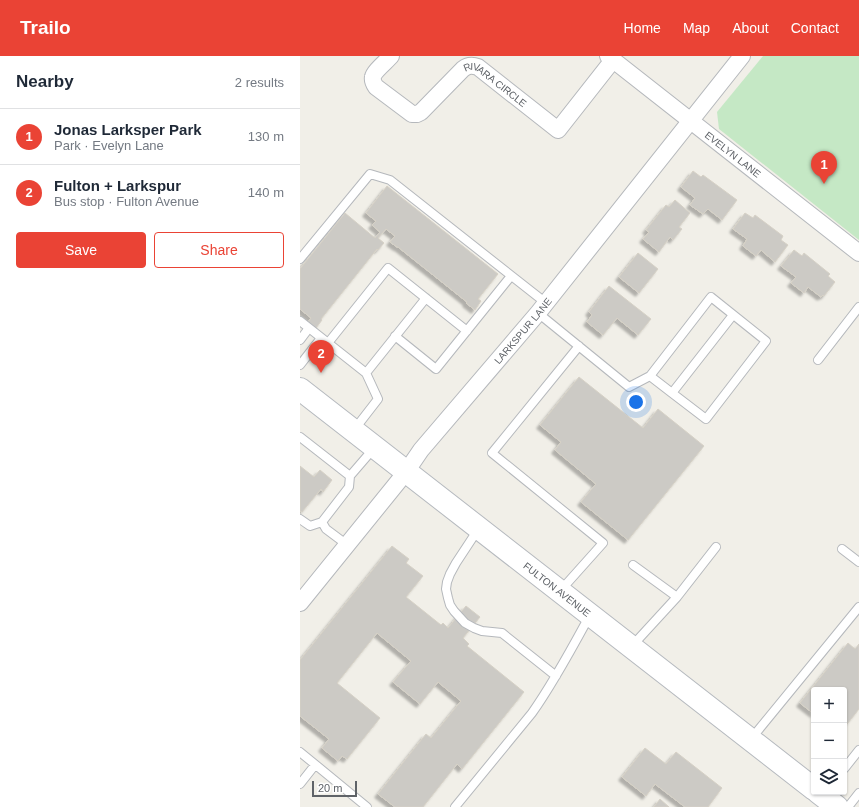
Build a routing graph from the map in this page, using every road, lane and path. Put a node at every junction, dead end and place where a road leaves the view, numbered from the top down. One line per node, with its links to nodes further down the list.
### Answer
1 (391, 56): 3 (street, RIVARA CIRCLE)
2 (742, 56): 4 (street, LARKSPUR LANE)
3 (610, 58): 4 (street, EVELYN LANE)
4 (690, 120): 5 (street, EVELYN LANE); 10 (street, LARKSPUR LANE)
5 (859, 252)
6 (300, 259): 7 (lane)
7 (511, 276): 10 (lane); 14 (lane)
8 (426, 298): 14 (lane); 15 (lane); 17 (lane)
9 (859, 307): 19 (lane)
10 (542, 308): 18 (lane); 28 (street, LARKSPUR LANE)
11 (733, 315): 22 (lane); 24 (lane); 24 (lane)
12 (300, 322): 13 (lane)
13 (309, 328): 16 (lane); 17 (lane)
14 (467, 331): 15 (lane)
15 (395, 336): 21 (lane)
16 (300, 340)
17 (325, 341): 20 (lane); 21 (lane)
18 (579, 346): 22 (lane); 38 (lane)
19 (818, 360)
20 (300, 365)
21 (366, 373): 25 (lane)
22 (650, 376): 24 (lane)
23 (301, 393): 25 (main road, FULTON AVENUE)
24 (672, 393)
25 (354, 430): 27 (main road, FULTON AVENUE)
26 (300, 437): 29 (lane)
27 (375, 447): 28 (main road, FULTON AVENUE); 29 (lane)
28 (406, 472): 32 (main road, FULTON AVENUE); 33 (street, LARKSPUR LANE)
29 (350, 476): 31 (lane)
30 (300, 518): 31 (lane)
31 (322, 522): 33 (lane)
32 (479, 528): 38 (main road, FULTON AVENUE); 44 (lane)
33 (346, 544): 40 (street, LARKSPUR LANE)
34 (716, 546): 39 (lane)
35 (842, 548): 36 (lane)
36 (859, 562)
37 (633, 565): 39 (lane)
38 (560, 591): 42 (main road, FULTON AVENUE)
39 (677, 597): 43 (lane)
40 (300, 603)
41 (859, 607): 45 (lane)
42 (590, 614): 43 (main road, FULTON AVENUE); 44 (lane)
43 (631, 646): 45 (main road, FULTON AVENUE)
44 (556, 676): 54 (lane)
45 (750, 740): 51 (main road, FULTON AVENUE)
46 (859, 750): 49 (lane)
47 (300, 752): 48 (lane)
48 (315, 765): 50 (lane); 53 (lane)
49 (847, 765)
50 (300, 784)
51 (811, 786)
52 (859, 793): 55 (lane)
53 (368, 807)
54 (455, 807)
55 (848, 807)

